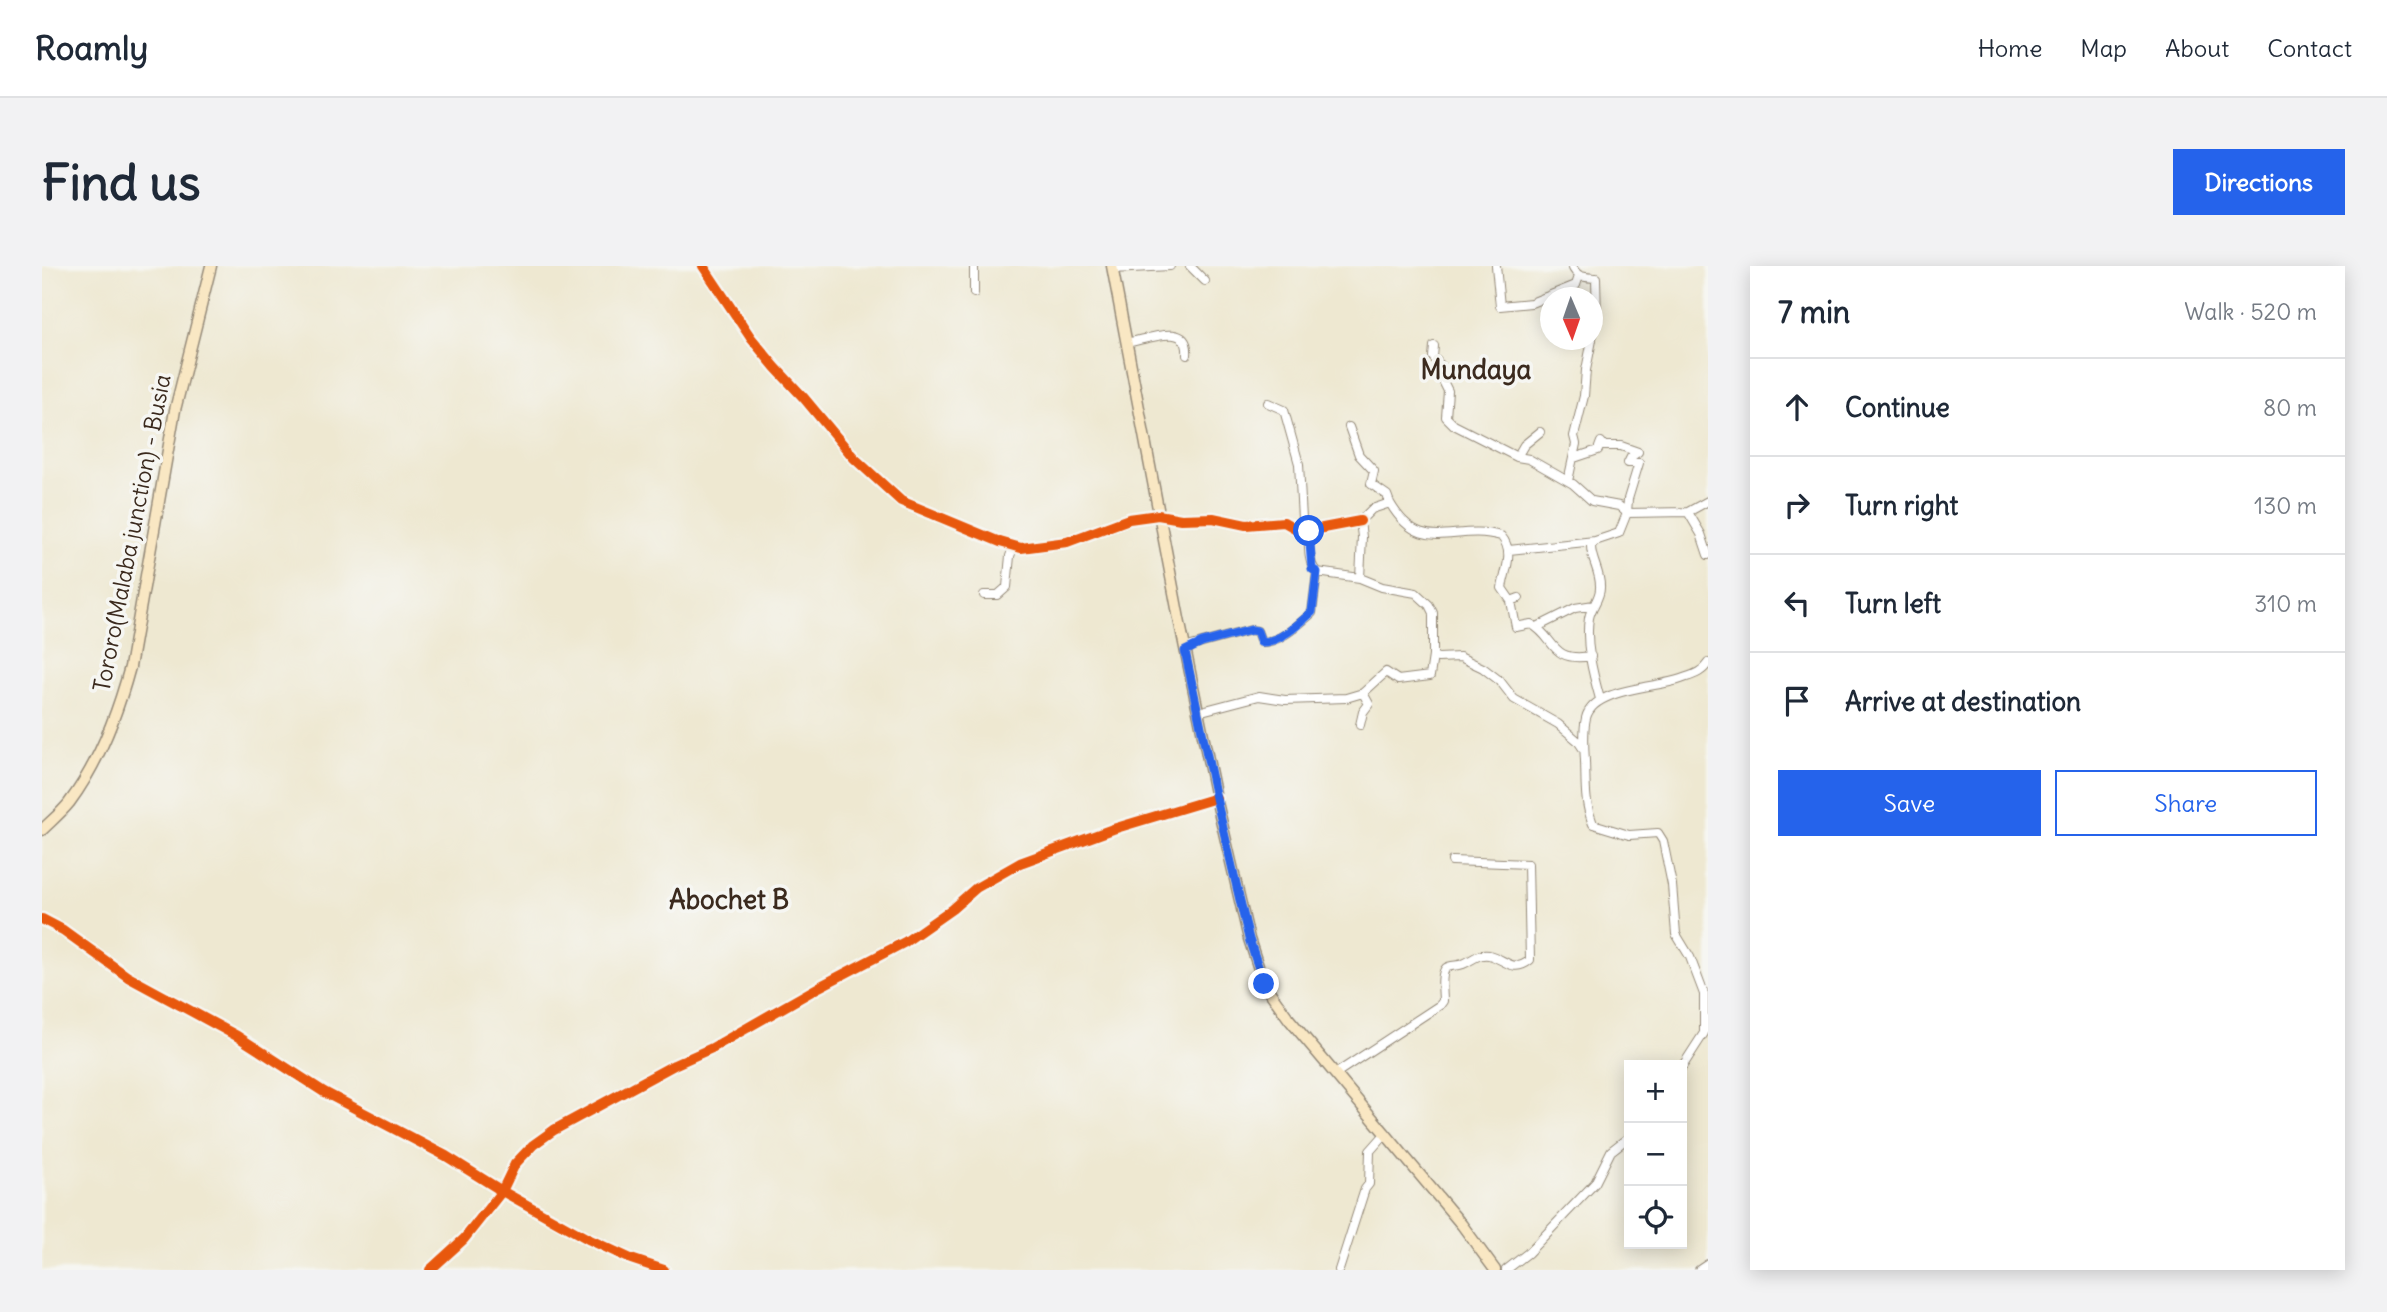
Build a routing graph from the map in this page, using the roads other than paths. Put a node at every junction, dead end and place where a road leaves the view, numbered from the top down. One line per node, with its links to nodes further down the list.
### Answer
1 (211, 266): 49 (main road, Tororo(Malaba junction) - Busia)
2 (703, 266): 31 (street)
3 (974, 266): 12 (street)
4 (1170, 266): 8 (street)
5 (1190, 266): 10 (street)
6 (1496, 266): 9 (street)
7 (1572, 266): 9 (street)
8 (1112, 268): 13 (main road)
9 (1579, 276): 11 (street)
10 (1205, 281)
11 (1596, 287)
12 (974, 293)
13 (1126, 342): 16 (street); 27 (main road)
14 (1434, 346): 20 (street)
15 (1590, 350): 21 (street)
16 (1187, 355)
17 (1268, 403): 29 (street)
18 (1349, 428): 24 (street)
19 (1540, 432): 20 (street)
20 (1517, 457): 22 (street)
21 (1574, 458): 22 (street); 26 (street)
22 (1568, 481): 26 (street)
23 (1708, 501): 25 (street)
24 (1390, 503): 28 (street); 32 (street)
25 (1688, 512): 26 (street); 33 (street)
26 (1628, 513): 30 (street)
27 (1158, 515): 29 (street); 31 (street); 39 (main road)
28 (1360, 521): 29 (street); 35 (street)
29 (1308, 531): 34 (street)
30 (1595, 541): 32 (street); 37 (street)
31 (1014, 546): 36 (street)
32 (1509, 550): 38 (street)
33 (1708, 555)
34 (1317, 572): 35 (street); 39 (street)
35 (1360, 578): 40 (street)
36 (984, 596)
37 (1594, 605): 38 (street); 41 (street)
38 (1537, 627): 41 (street)
39 (1185, 651): 45 (main road)
40 (1433, 656): 43 (street); 47 (street)
41 (1591, 656): 44 (street)
42 (1708, 663): 44 (street)
43 (1363, 693): 45 (street); 46 (street)
44 (1600, 699): 47 (street)
45 (1198, 712): 48 (main road)
46 (1360, 725)
47 (1584, 750): 52 (street)
48 (1216, 798): 54 (main road); 57 (street)
49 (42, 830)
50 (1452, 861): 54 (street)
51 (42, 919): 57 (street)
52 (1706, 1033): 53 (street)
53 (1687, 1060)
54 (1335, 1074): 55 (main road)
55 (1386, 1133): 61 (street); 62 (main road)
56 (1624, 1141): 63 (street)
57 (502, 1191): 59 (street); 60 (street)
58 (1708, 1264): 64 (street)
59 (430, 1270)
60 (664, 1270)
61 (1339, 1270)
62 (1495, 1270)
63 (1506, 1270)
64 (1699, 1270)

